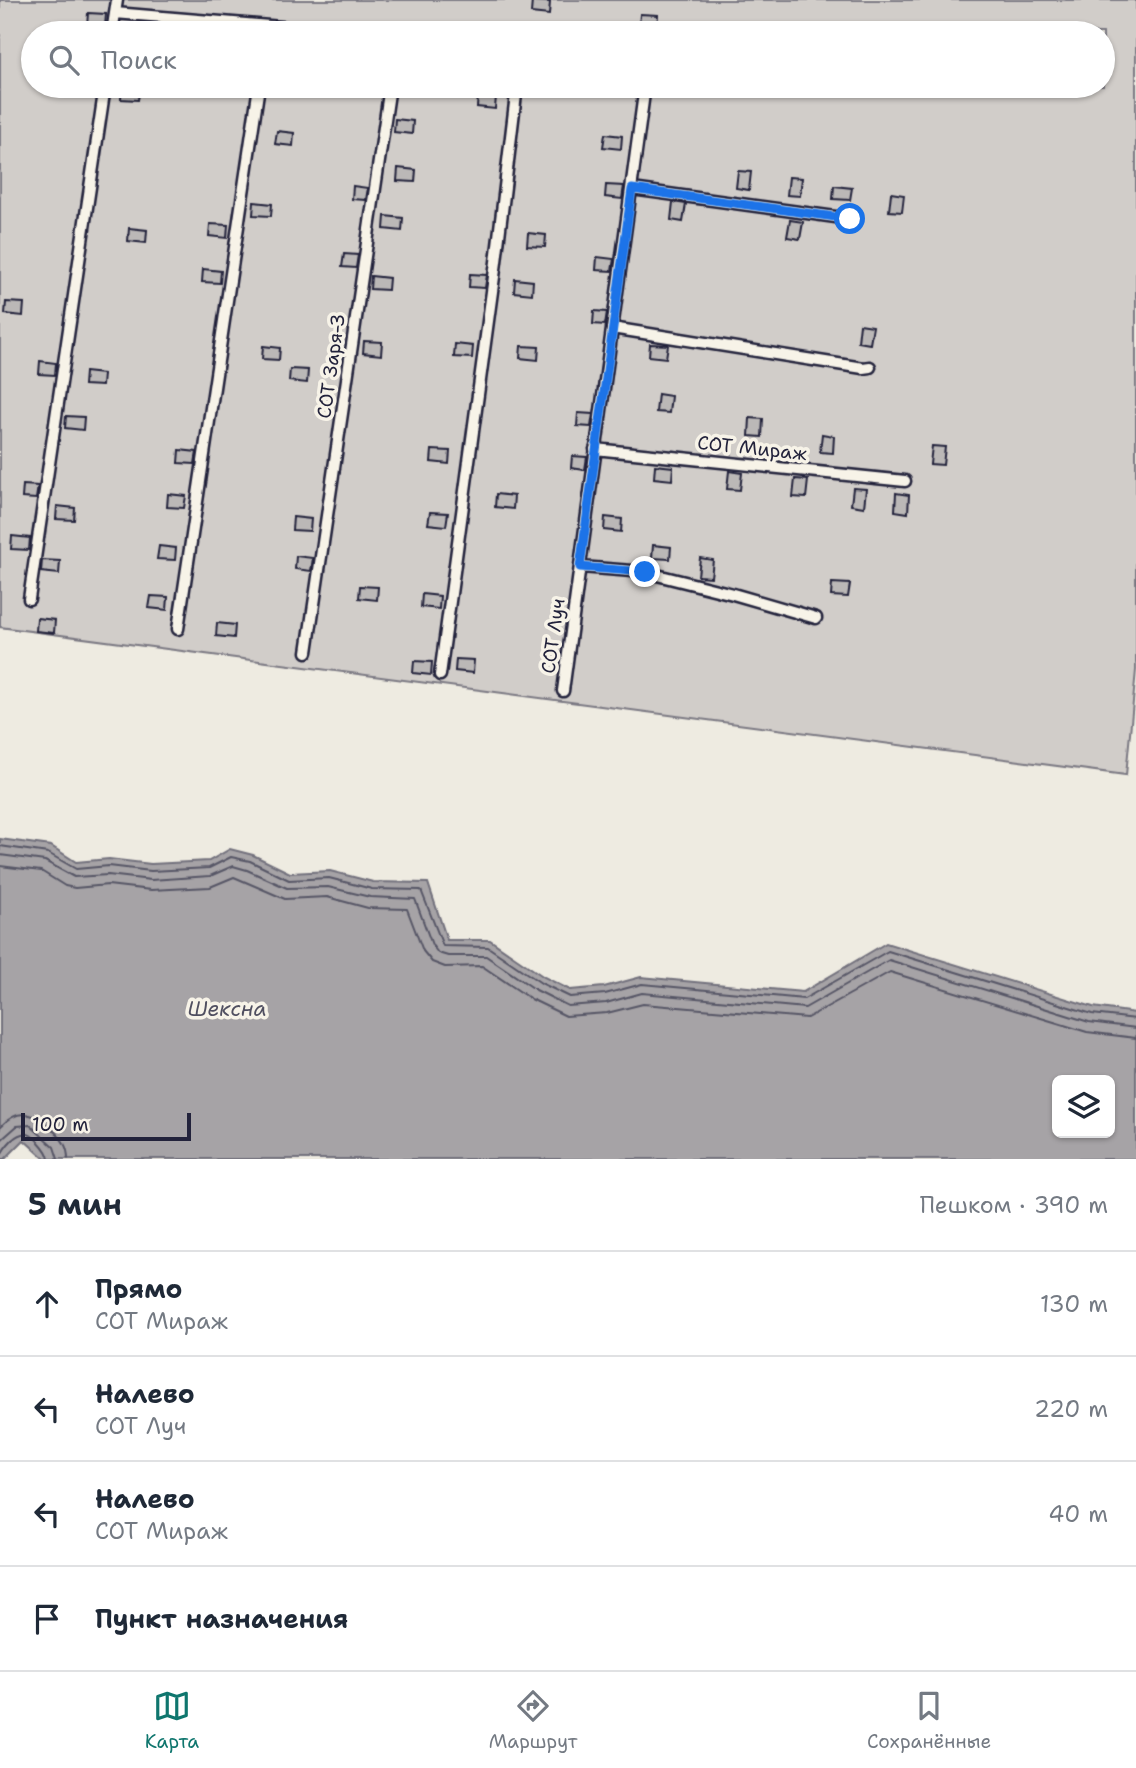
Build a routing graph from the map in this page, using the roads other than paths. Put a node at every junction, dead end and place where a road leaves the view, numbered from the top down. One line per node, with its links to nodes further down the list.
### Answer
1 (117, 0): 2 (street)
2 (115, 13): 3 (street); 4 (street)
3 (114, 21)
4 (187, 21)
5 (103, 98): 17 (street)
6 (257, 98): 19 (street)
7 (388, 98): 20 (street, СОТ Заря-3)
8 (516, 98): 21 (street)
9 (643, 98): 10 (street, СОТ Луч)
10 (632, 189): 11 (street); 12 (street, СОТ Луч)
11 (850, 219)
12 (612, 328): 13 (street); 14 (street, СОТ Луч)
13 (870, 367)
14 (595, 449): 15 (street, СОТ Мираж); 16 (street, СОТ Луч)
15 (905, 481)
16 (580, 567): 18 (street); 22 (street, СОТ Луч)
17 (29, 599)
18 (816, 618)
19 (178, 629)
20 (307, 652)
21 (440, 675)
22 (563, 691)

